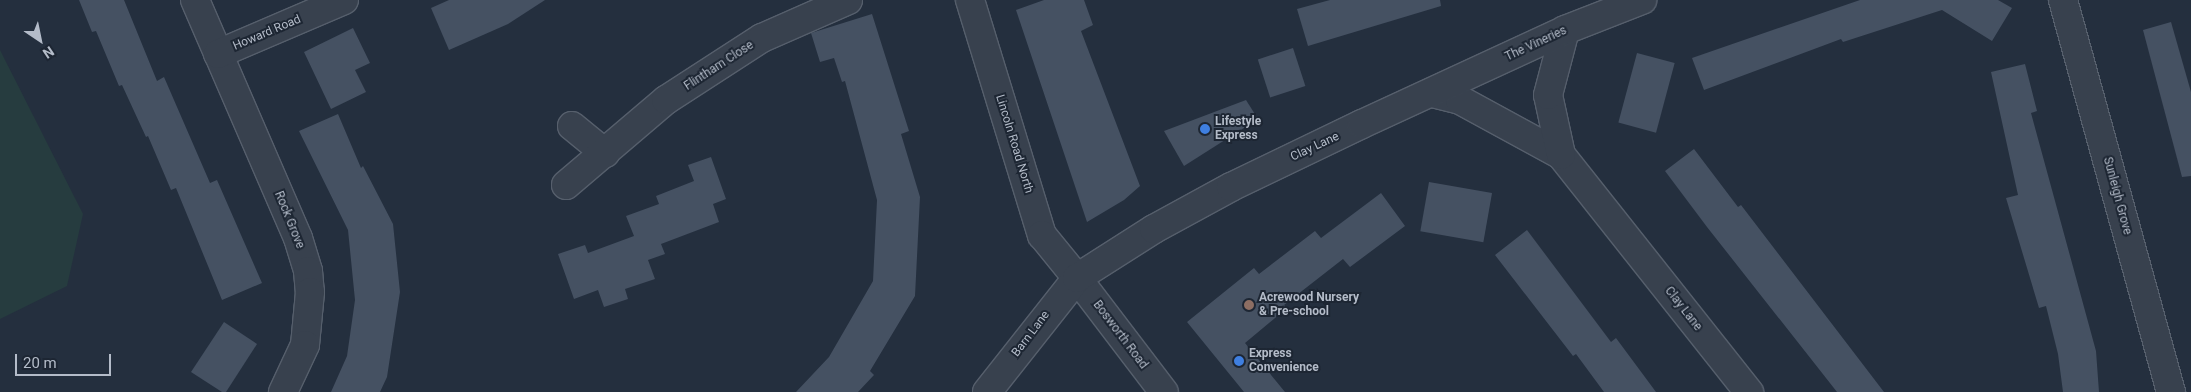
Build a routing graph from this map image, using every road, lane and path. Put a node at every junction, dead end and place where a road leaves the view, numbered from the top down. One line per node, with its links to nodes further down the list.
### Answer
1 (195, 0): 8 (street, Rock Grove)
2 (344, 0): 8 (street, Howard Road)
3 (848, 0): 11 (street, Flintham Close)
4 (970, 0): 14 (street, Lincoln Road North)
5 (1642, 0): 7 (street, The Vineries)
6 (2063, 0): 19 (street, Sunleigh Grove)
7 (1565, 30): 9 (street, The Vineries); 12 (street, Clay Lane)
8 (218, 54): 15 (street, Rock Grove)
9 (1432, 93): 12 (street, Clay Lane); 14 (street, Clay Lane)
10 (572, 126): 11 (street)
11 (604, 154): 13 (street, Flintham Close)
12 (1561, 154): 18 (street, Clay Lane)
13 (566, 185)
14 (1077, 278): 16 (street, Barn Lane); 17 (street, Bosworth Road)
15 (283, 392)
16 (987, 392)
17 (1164, 392)
18 (1749, 392)
19 (2171, 392)

